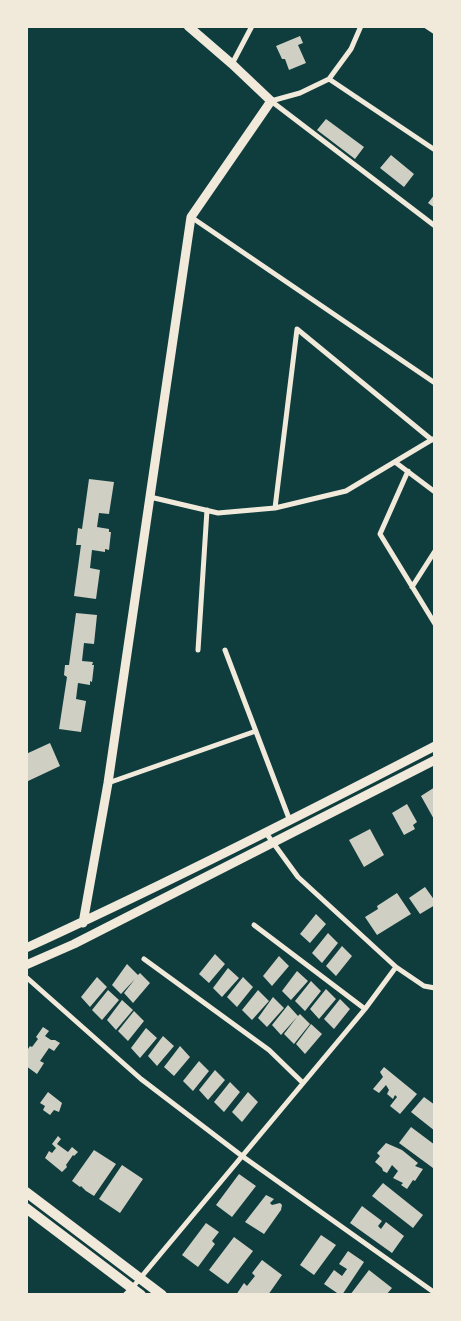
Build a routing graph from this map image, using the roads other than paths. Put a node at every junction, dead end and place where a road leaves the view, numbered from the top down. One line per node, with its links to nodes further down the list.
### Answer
1 (188, 26): 6 (street)
2 (252, 26): 6 (street)
3 (361, 26): 7 (street)
4 (426, 26): 5 (street)
5 (435, 32)
6 (232, 64): 8 (street)
7 (329, 79): 8 (street); 9 (street)
8 (271, 102): 10 (street); 11 (street)
9 (435, 150)
10 (191, 218): 12 (street); 17 (street)
11 (435, 226)
12 (435, 383)
13 (433, 439): 14 (street); 18 (street)
14 (395, 462): 15 (street); 18 (street)
15 (408, 472): 16 (street); 21 (street)
16 (435, 492)
17 (150, 497): 19 (street); 28 (street)
18 (275, 508): 19 (street)
19 (207, 510): 23 (street)
20 (435, 551): 21 (street)
21 (412, 587): 22 (street)
22 (435, 624)
23 (198, 650)
24 (225, 650): 25 (street)
25 (256, 731): 28 (street); 29 (street)
26 (435, 746): 29 (street)
27 (435, 760): 31 (street)
28 (108, 783): 32 (street)
29 (290, 821): 30 (street)
30 (266, 832): 31 (street); 32 (street)
31 (273, 843): 36 (street); 37 (street)
32 (82, 923): 34 (street)
33 (254, 925): 40 (street)
34 (26, 948)
35 (144, 959): 41 (street)
36 (26, 965)
37 (396, 967): 39 (street); 40 (street)
38 (26, 977): 42 (street)
39 (435, 988)
40 (366, 1009): 41 (street)
41 (303, 1083): 42 (street)
42 (242, 1156): 45 (street); 47 (street)
43 (26, 1192): 45 (main road)
44 (26, 1208): 46 (main road)
45 (141, 1278): 46 (street); 48 (main road)
46 (133, 1293)
47 (435, 1293)
48 (162, 1295)

